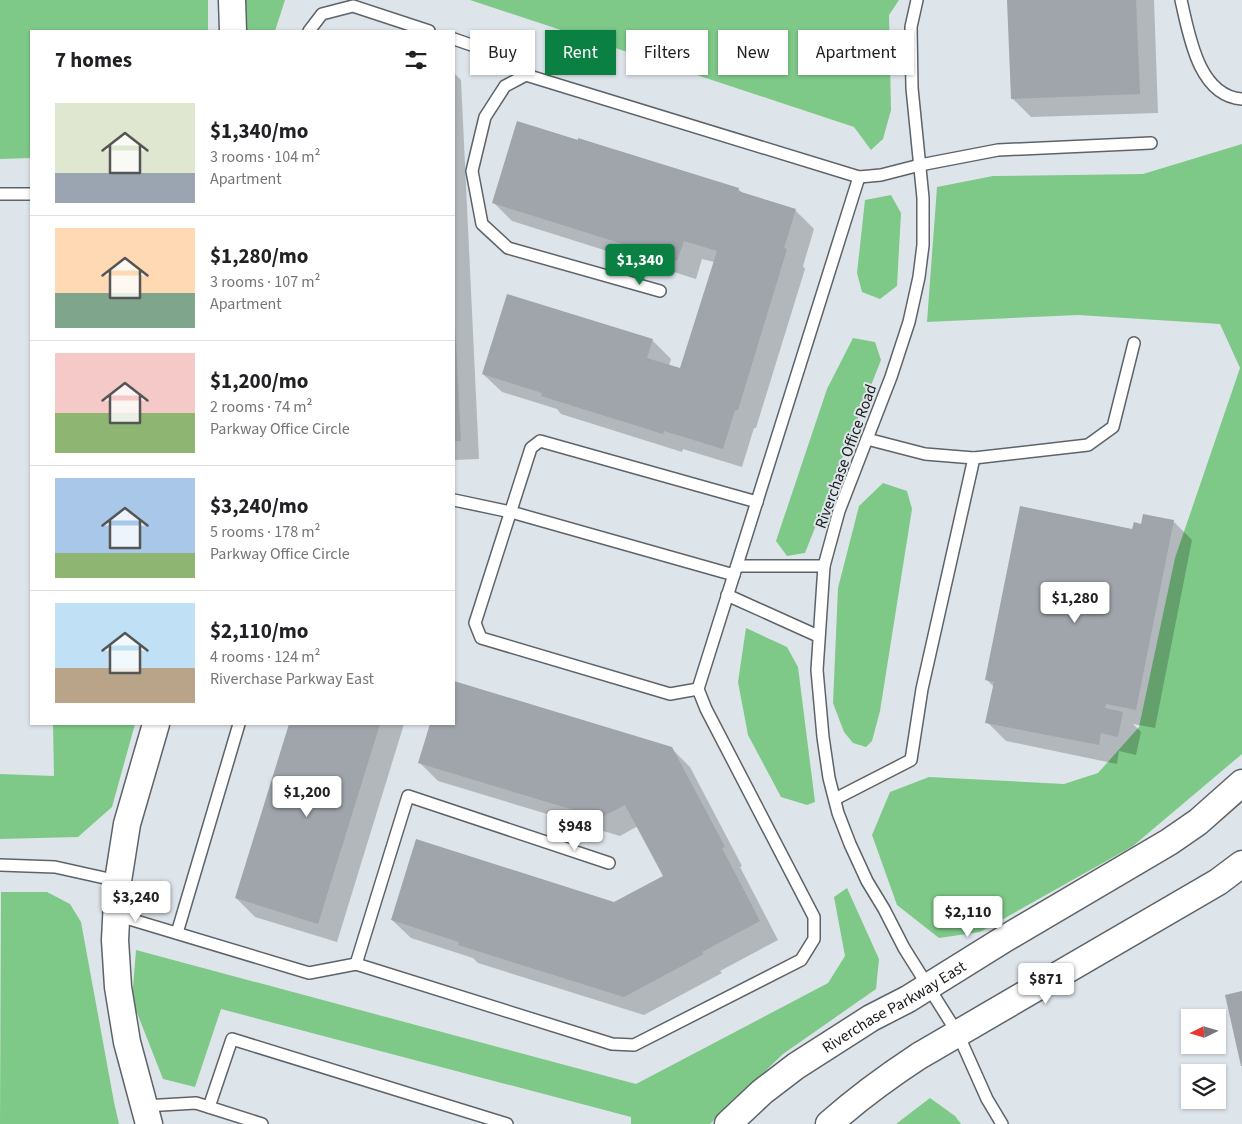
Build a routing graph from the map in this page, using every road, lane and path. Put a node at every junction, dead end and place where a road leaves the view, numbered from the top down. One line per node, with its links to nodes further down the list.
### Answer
1 (232, 0): 4 (street)
2 (917, 0): 12 (lane, Riverchase Office Road)
3 (1180, 0): 10 (lane)
4 (233, 30)
5 (310, 30): 6 (lane)
6 (426, 30)
7 (455, 39): 8 (lane)
8 (470, 44)
9 (526, 75): 13 (lane); 16 (lane)
10 (1242, 99)
11 (1151, 143): 12 (lane)
12 (920, 165): 13 (lane); 18 (lane, Riverchase Office Road)
13 (859, 176): 21 (lane)
14 (0, 194): 15 (lane)
15 (30, 194)
16 (660, 291)
17 (1134, 343): 19 (lane)
18 (867, 439): 19 (lane); 23 (lane, Riverchase Office Road)
19 (974, 458): 31 (lane)
20 (455, 500): 22 (lane)
21 (757, 502): 22 (lane); 24 (lane)
22 (511, 512): 24 (lane); 27 (lane)
23 (824, 566): 24 (lane); 26 (lane, Riverchase Office Road)
24 (735, 570): 25 (lane)
25 (727, 595): 26 (lane); 27 (lane)
26 (818, 636): 31 (lane, Riverchase Office Road)
27 (698, 690): 38 (lane)
28 (156, 725): 35 (street)
29 (239, 725): 37 (lane)
30 (1242, 783): 39 (street, Riverchase Parkway East)
31 (835, 799): 39 (lane, Riverchase Office Road)
32 (609, 863): 38 (lane)
33 (1242, 864): 40 (street)
34 (0, 866): 35 (lane)
35 (118, 881): 36 (street)
36 (116, 915): 37 (lane); 42 (street)
37 (177, 933): 38 (lane)
38 (356, 964)
39 (928, 986): 40 (lane, Riverchase Office Road); 45 (street, Riverchase Parkway East)
40 (958, 1034): 46 (street); 47 (lane, Riverchase Office Road)
41 (209, 1107): 42 (lane); 43 (lane); 44 (lane)
42 (146, 1115)
43 (262, 1124)
44 (507, 1124)
45 (728, 1124)
46 (829, 1124)
47 (1002, 1124)

